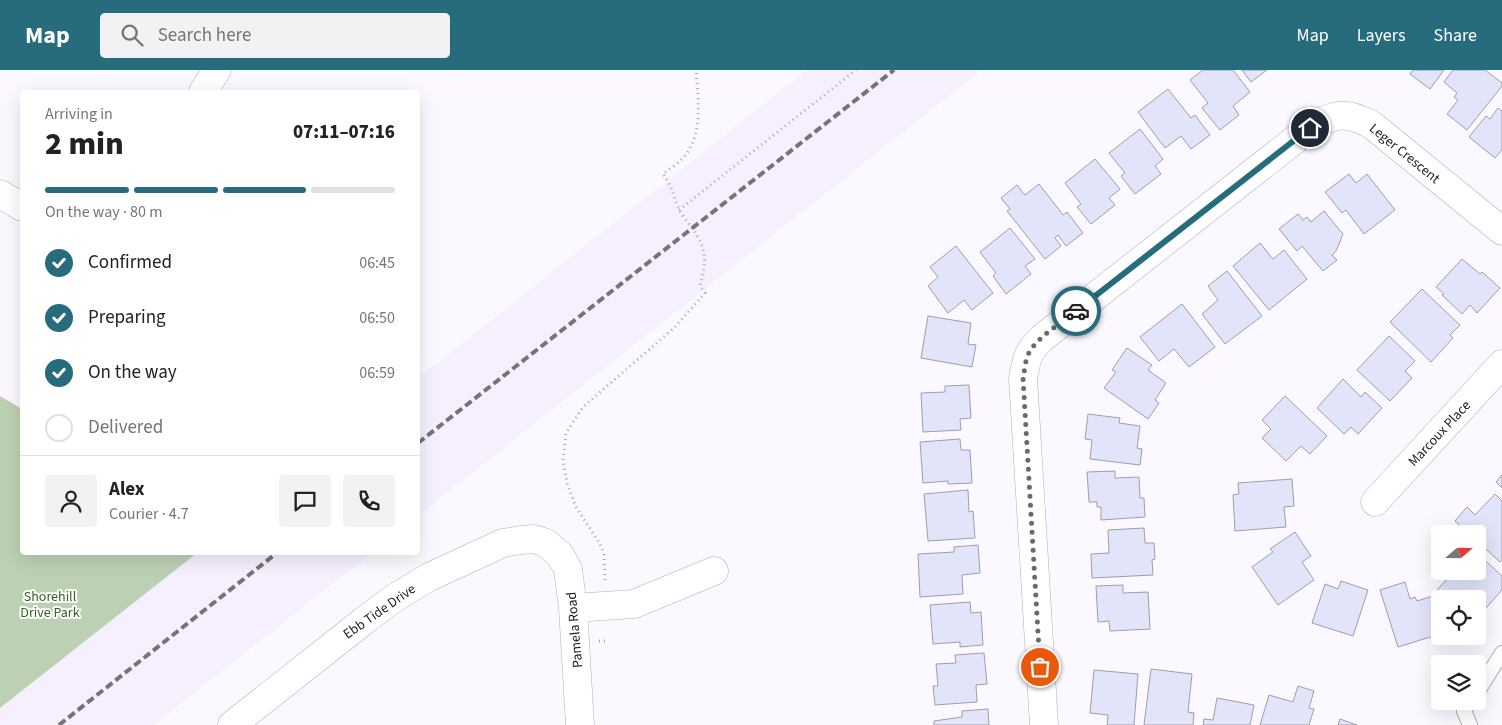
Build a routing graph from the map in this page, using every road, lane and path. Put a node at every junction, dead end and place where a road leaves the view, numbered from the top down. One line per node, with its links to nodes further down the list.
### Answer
1 (217, 70): 4 (street)
2 (696, 70): 7 (path)
3 (856, 70): 7 (path)
4 (204, 90)
5 (0, 194): 6 (street)
6 (20, 207)
7 (679, 210): 13 (path)
8 (1502, 231): 20 (street, Leger Crescent)
9 (1502, 364): 10 (street, Marcoux Place)
10 (1375, 502)
11 (546, 543): 14 (street, Pamela Road); 18 (street, Ebb Tide Drive)
12 (714, 571): 13 (street)
13 (606, 607): 14 (street)
14 (573, 608): 19 (street, Pamela Road)
15 (1502, 653): 16 (lane)
16 (1486, 678)
17 (1465, 710): 21 (lane)
18 (247, 720)
19 (580, 725)
20 (1044, 725)
21 (1470, 725)

